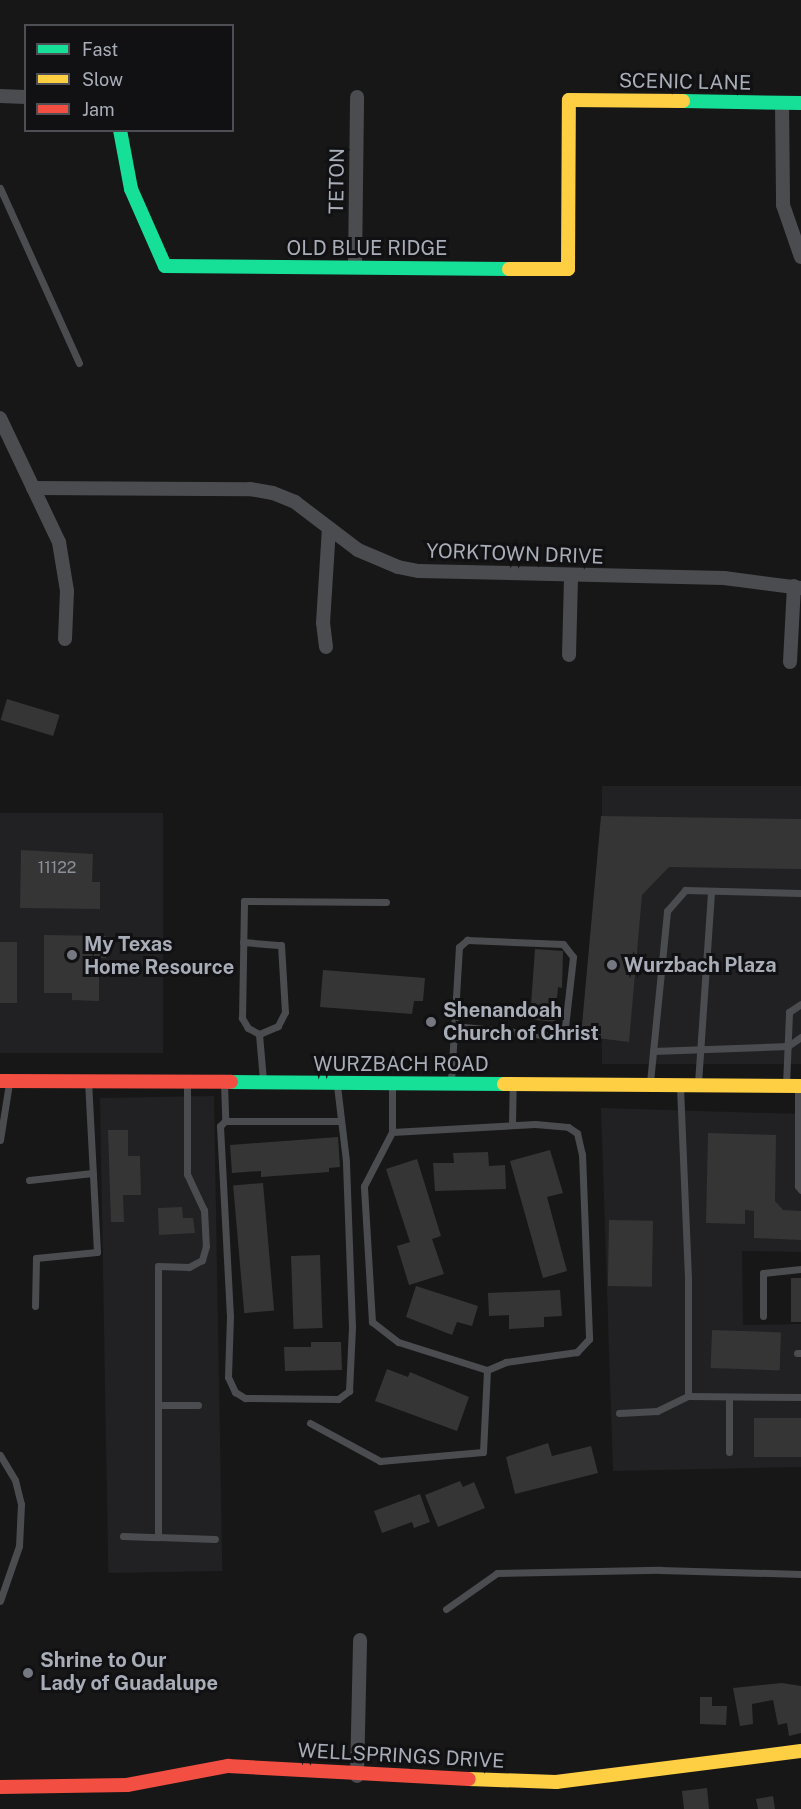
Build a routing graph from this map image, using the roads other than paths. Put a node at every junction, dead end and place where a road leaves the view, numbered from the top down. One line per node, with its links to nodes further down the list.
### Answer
1 (0, 96): 2 (street)
2 (24, 97)
3 (357, 97): 9 (street, TETON)
4 (782, 103): 5 (street, SCENIC LANE); 8 (street); 10 (street, SCENIC LANE)
5 (801, 103)
6 (120, 132): 9 (street, OLD BLUE RIDGE)
7 (0, 188): 11 (lane)
8 (801, 256)
9 (355, 267): 10 (street, OLD BLUE RIDGE)
10 (568, 269)
11 (79, 363)
12 (0, 418): 13 (street)
13 (33, 488): 14 (street, YORKTOWN DRIVE); 17 (street)
14 (329, 528): 15 (street, YORKTOWN DRIVE); 18 (street)
15 (571, 576): 16 (street, YORKTOWN DRIVE); 19 (street)
16 (797, 587): 20 (street)
17 (65, 639)
18 (326, 647)
19 (568, 655)
20 (790, 662)
21 (711, 891): 22 (lane); 30 (lane); 31 (lane)
22 (801, 893)
23 (387, 902): 24 (lane)
24 (243, 942): 27 (lane); 27 (lane)
25 (801, 1004): 29 (lane)
26 (454, 1026): 26 (lane); 39 (lane)
27 (259, 1034): 36 (lane)
28 (801, 1037): 29 (lane)
29 (788, 1046): 31 (lane); 44 (lane)
30 (653, 1051): 31 (lane); 41 (lane)
31 (698, 1052): 43 (lane)
32 (5, 1081): 33 (street, WURZBACH ROAD); 50 (lane)
33 (88, 1081): 34 (street, WURZBACH ROAD); 51 (lane)
34 (187, 1082): 35 (street, WURZBACH ROAD); 61 (lane)
35 (224, 1082): 36 (street, WURZBACH ROAD); 45 (lane)
36 (263, 1082): 37 (street, WURZBACH ROAD)
37 (337, 1083): 38 (street, WURZBACH ROAD); 46 (lane)
38 (392, 1083): 39 (street, WURZBACH ROAD); 49 (lane)
39 (451, 1084): 40 (street, WURZBACH ROAD)
40 (513, 1084): 41 (street, WURZBACH ROAD); 47 (lane)
41 (650, 1085): 42 (street, WURZBACH ROAD)
42 (680, 1086): 43 (street, WURZBACH ROAD); 58 (lane)
43 (698, 1086): 44 (street, WURZBACH ROAD)
44 (795, 1086): 48 (lane)
45 (225, 1121): 46 (lane); 46 (lane)
46 (341, 1121)
47 (512, 1125): 49 (lane); 57 (lane)
48 (799, 1131): 53 (lane)
49 (392, 1132): 57 (lane)
50 (0, 1140)
51 (93, 1173): 52 (lane); 55 (lane)
52 (29, 1180)
53 (801, 1190)
54 (801, 1269): 56 (lane)
55 (35, 1306)
56 (763, 1316)
57 (487, 1370): 64 (lane)
58 (688, 1396): 59 (lane); 63 (lane)
59 (729, 1397): 60 (lane); 65 (lane)
60 (801, 1397)
61 (159, 1405): 62 (lane); 68 (lane)
62 (198, 1405)
63 (619, 1413)
64 (310, 1423)
65 (729, 1452)
66 (0, 1455): 71 (lane)
67 (123, 1536): 68 (lane)
68 (158, 1537): 69 (lane)
69 (215, 1539)
70 (801, 1574): 72 (lane)
71 (1, 1596)
72 (446, 1609)
73 (360, 1640): 75 (street)
74 (801, 1751): 75 (street, WELLSPRINGS DRIVE)
75 (357, 1776): 76 (street, WELLSPRINGS DRIVE)
76 (0, 1787)

